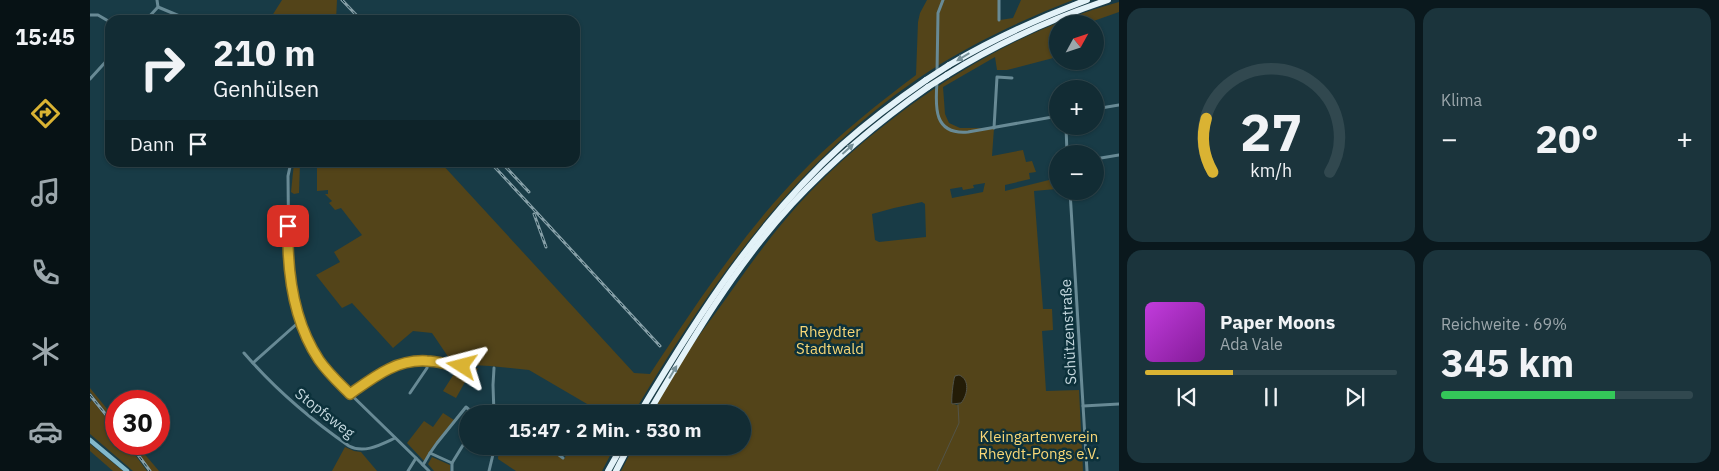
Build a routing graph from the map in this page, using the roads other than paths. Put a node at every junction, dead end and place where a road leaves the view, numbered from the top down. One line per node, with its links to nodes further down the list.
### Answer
1 (158, 0): 6 (street)
2 (943, 0): 19 (street)
3 (999, 0): 11 (street)
4 (1087, 0): 15 (highway, one-way to 15, bridge)
5 (1108, 0): 15 (highway, bridge)
6 (158, 7): 8 (street); 9 (street)
7 (90, 15): 10 (street)
8 (151, 15)
9 (177, 15)
10 (105, 19)
11 (999, 20)
12 (105, 63): 14 (street)
13 (1012, 78): 19 (street)
14 (90, 79)
15 (927, 84): 34 (highway); 35 (highway, one-way to 15)
16 (1119, 105): 17 (street)
17 (1104, 108)
18 (1049, 118): 19 (street)
19 (994, 128)
20 (1118, 154): 21 (street)
21 (1104, 157)
22 (290, 167): 24 (street)
23 (1071, 200): 36 (street, Schützenstraße)
24 (300, 321): 27 (street); 31 (street)
25 (244, 354): 27 (street, Stopfsweg)
26 (428, 361): 28 (street); 30 (street); 31 (street)
27 (252, 363): 38 (street, Stopfsweg)
28 (462, 366)
29 (494, 368): 33 (street)
30 (410, 392)
31 (350, 394): 38 (street)
32 (1119, 404): 36 (street)
33 (494, 405)
34 (646, 405)
35 (654, 405)
36 (1083, 406): 57 (street, Schützenstraße)
37 (459, 416): 41 (street)
38 (394, 438): 46 (street)
39 (90, 440): 50 (main road)
40 (459, 452): 48 (street)
41 (430, 454): 48 (street); 49 (street)
42 (493, 455): 54 (street)
43 (560, 455): 47 (street)
44 (617, 455): 55 (highway)
45 (625, 455): 56 (highway)
46 (416, 458): 49 (street); 51 (street)
47 (564, 458)
48 (452, 463): 53 (street)
49 (423, 465): 52 (street)
50 (127, 471)
51 (408, 471)
52 (429, 471)
53 (452, 471)
54 (489, 471)
55 (608, 471)
56 (616, 471)
57 (1087, 471)

